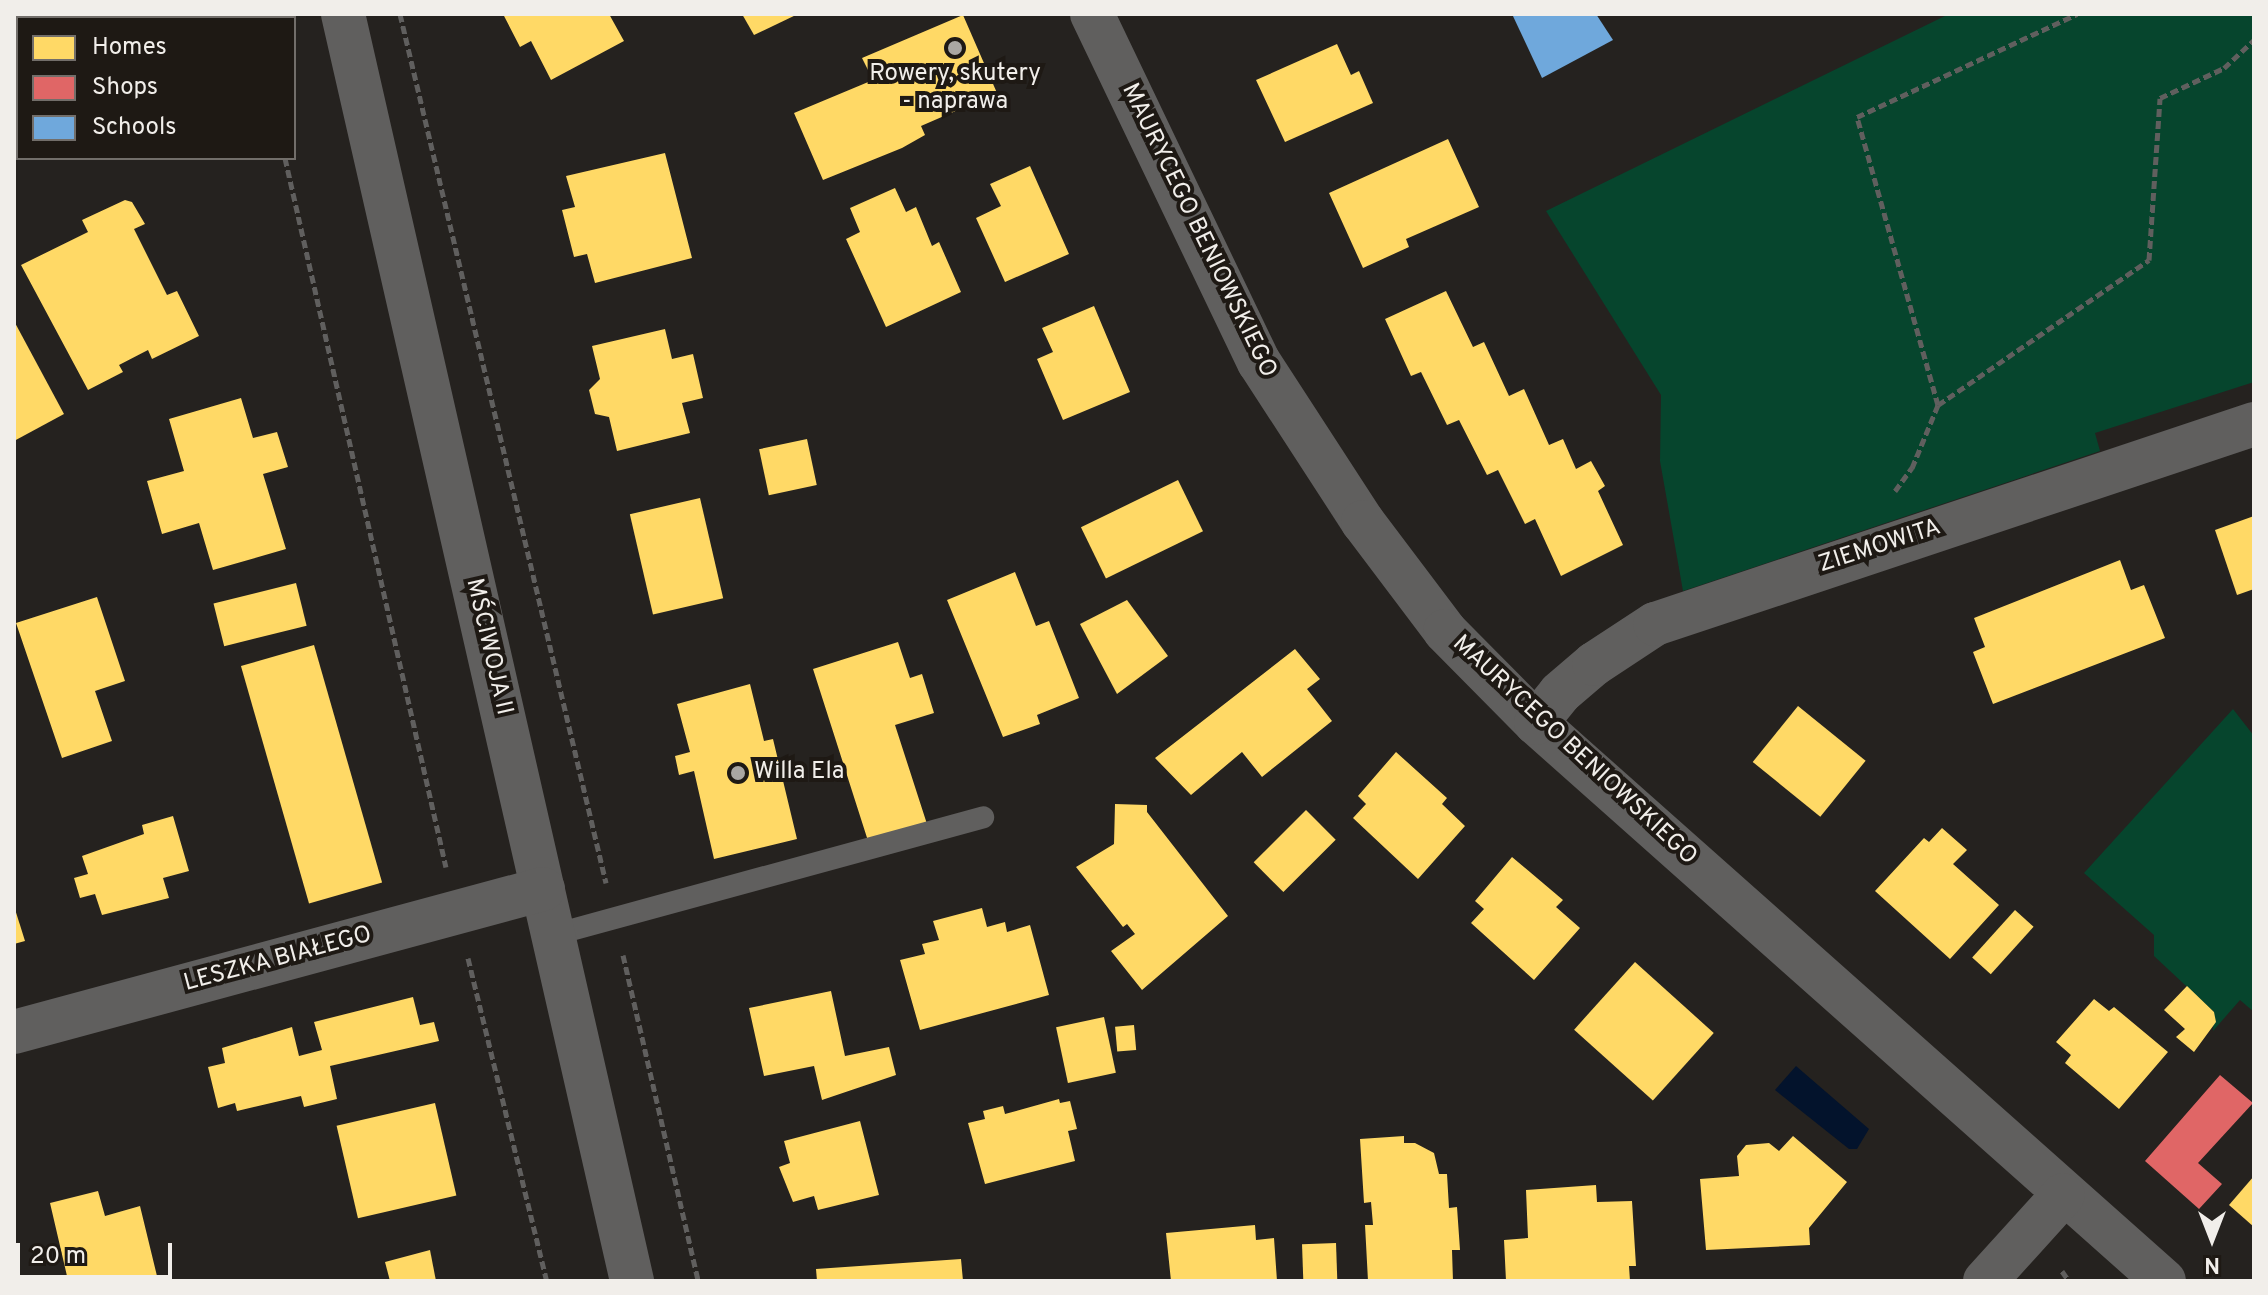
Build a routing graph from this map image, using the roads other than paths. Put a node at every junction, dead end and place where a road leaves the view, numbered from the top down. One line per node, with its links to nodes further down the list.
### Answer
1 (343, 14): 6 (street, MŚCIWOJA II)
2 (1092, 14): 4 (street, MAURYCEGO BENIOWSKIEGO)
3 (2254, 424): 4 (street, ZIEMOWITA)
4 (1536, 723): 9 (street, MAURYCEGO BENIOWSKIEGO)
5 (983, 817): 7 (lane)
6 (543, 889): 7 (street, MŚCIWOJA II); 8 (street, LESZKA BIAŁEGO)
7 (553, 935): 10 (street, MŚCIWOJA II)
8 (14, 1032)
9 (2063, 1195): 11 (street); 12 (street, MAURYCEGO BENIOWSKIEGO)
10 (632, 1281)
11 (1985, 1281)
12 (2164, 1281)

